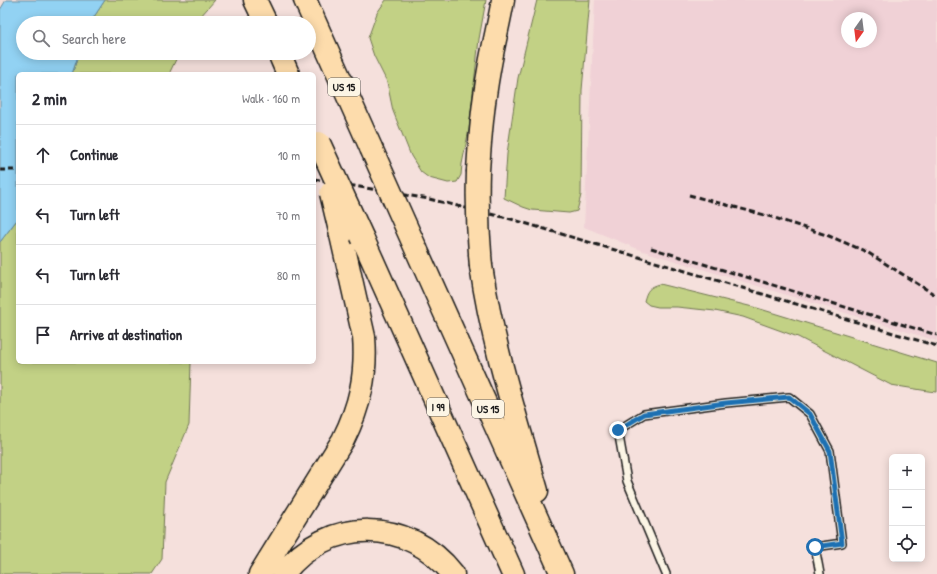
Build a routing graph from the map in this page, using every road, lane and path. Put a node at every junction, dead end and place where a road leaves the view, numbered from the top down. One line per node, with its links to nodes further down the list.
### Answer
1 (255, 0): 4 (highway)
2 (305, 0): 5 (highway, US 15, bridge)
3 (503, 0): 10 (highway, bridge)
4 (263, 16)
5 (312, 16)
6 (316, 26): 10 (highway, US 15, bridge)
7 (282, 60): 8 (highway)
8 (287, 72)
9 (317, 137): 11 (highway, bridge); 14 (highway, I 99, bridge)
10 (561, 571)
11 (260, 574)
12 (283, 574): 13 (highway)
13 (453, 574)
14 (513, 574)
15 (666, 574): 16 (lane)
16 (820, 574)

